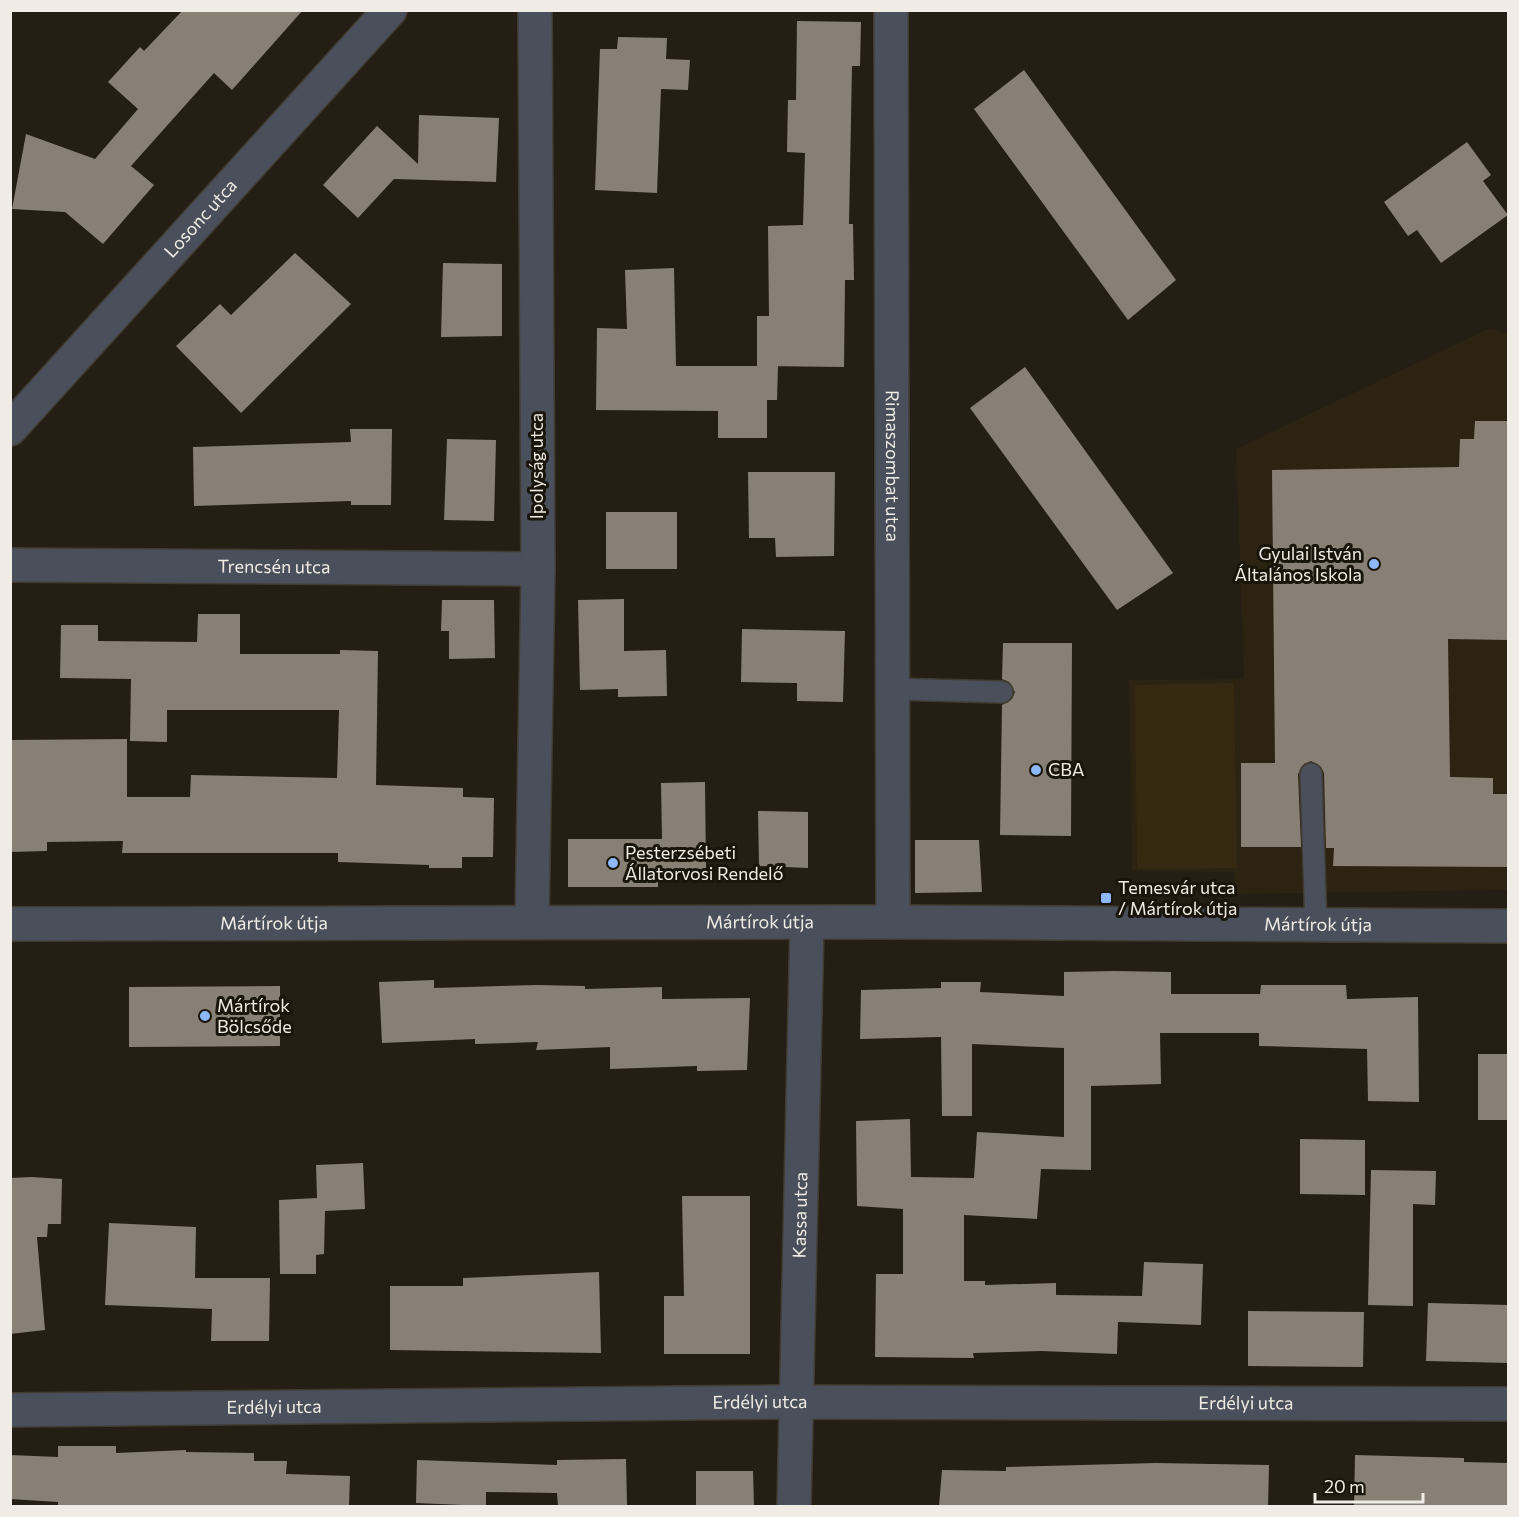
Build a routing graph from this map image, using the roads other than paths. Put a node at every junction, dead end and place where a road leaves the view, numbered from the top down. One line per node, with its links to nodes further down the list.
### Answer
1 (390, 10): 4 (street, Losonc utca)
2 (535, 10): 6 (street, Ipolyság utca)
3 (891, 10): 7 (street, Rimaszombat utca)
4 (10, 429)
5 (10, 565): 6 (street, Trencsén utca)
6 (538, 569): 10 (street, Ipolyság utca)
7 (892, 689): 8 (lane); 11 (street, Rimaszombat utca)
8 (1002, 692)
9 (1311, 774): 14 (lane)
10 (532, 922): 12 (street, Mártírok útja); 13 (street, Mártírok útja)
11 (893, 922): 13 (street, Mártírok útja); 14 (street, Mártírok útja)
12 (10, 924)
13 (807, 924): 16 (street, Kassa utca)
14 (1316, 926): 15 (street, Mártírok útja)
15 (1509, 926)
16 (795, 1402): 17 (street, Erdélyi utca); 18 (street, Erdélyi utca); 19 (street, Kassa utca)
17 (1509, 1404)
18 (10, 1410)
19 (794, 1506)

